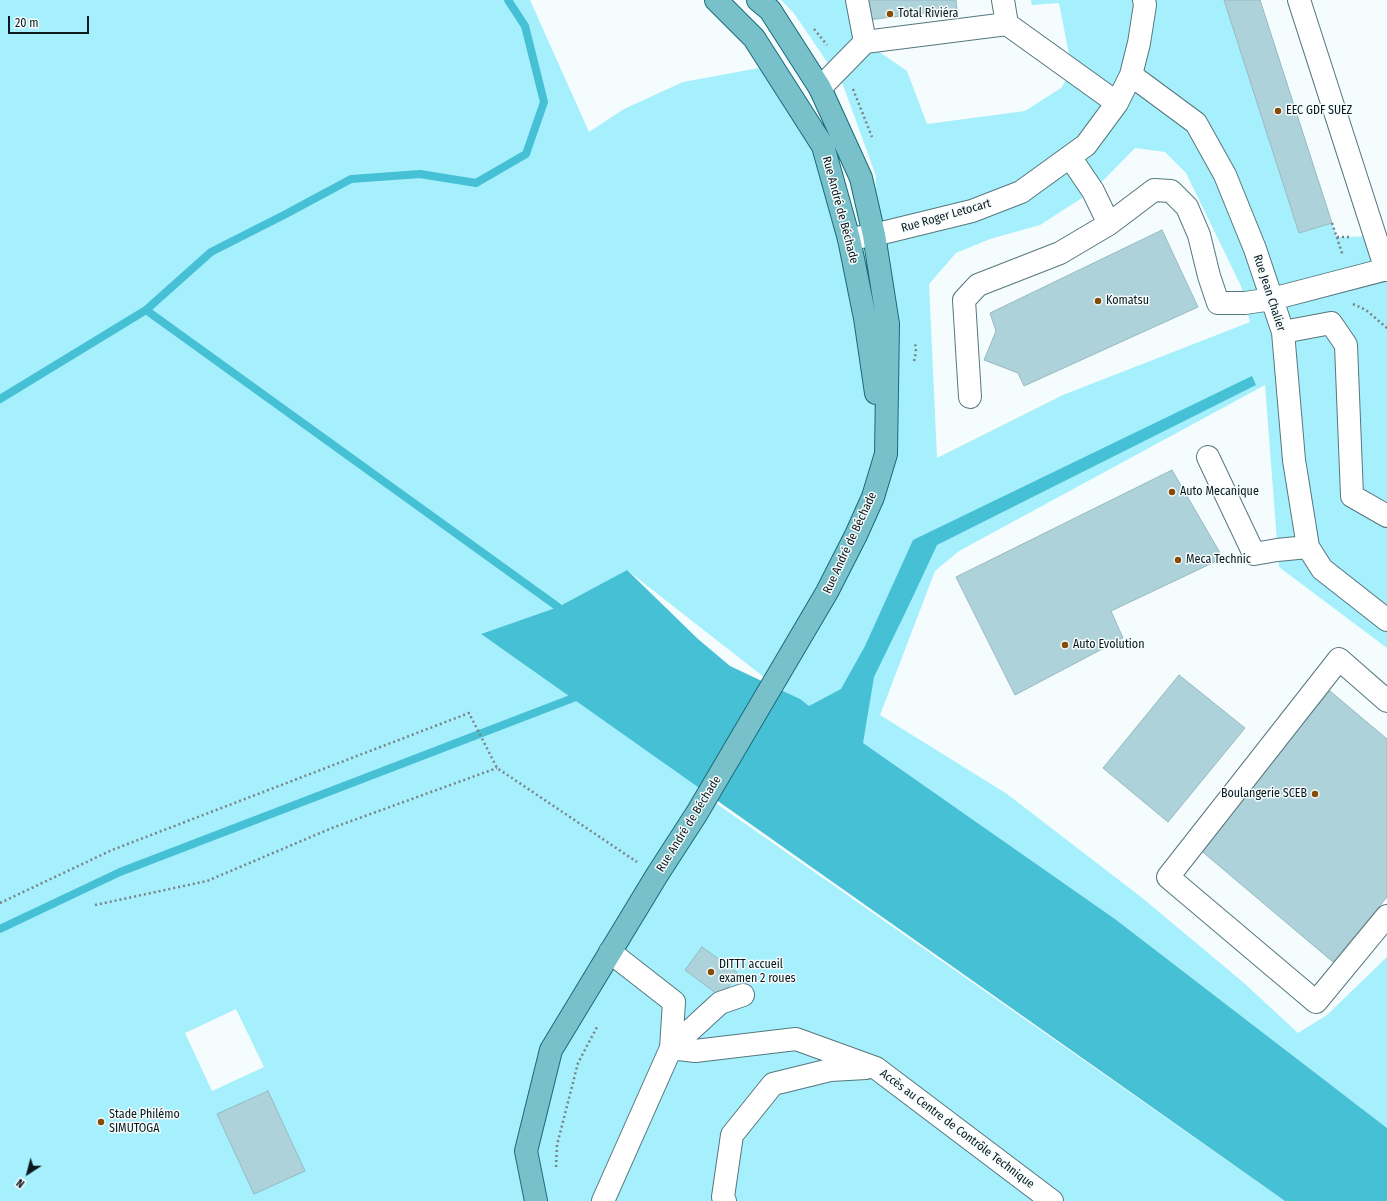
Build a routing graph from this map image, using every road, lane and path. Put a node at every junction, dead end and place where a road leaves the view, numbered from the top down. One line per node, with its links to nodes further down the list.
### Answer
1 (716, 0): 15 (main road, Rue André de Béchade)
2 (758, 0): 10 (main road, Rue André de Béchade)
3 (857, 0): 8 (street)
4 (1003, 0): 7 (street)
5 (1144, 0): 9 (street)
6 (1298, 0): 16 (street)
7 (1007, 24): 8 (street); 11 (street)
8 (865, 42): 10 (street)
9 (1131, 75): 11 (street, Rue Roger Letocart); 17 (street, Rue Jean Chalier)
10 (820, 88): 14 (main road, Rue André de Béchade)
11 (1117, 103): 12 (street, Rue Roger Letocart)
12 (1070, 157): 13 (street); 14 (street, Rue Roger Letocart)
13 (1109, 224): 17 (street); 19 (street)
14 (874, 235): 15 (street, Rue Roger Letocart); 20 (main road, Rue André de Béchade)
15 (849, 239): 20 (main road, Rue André de Béchade)
16 (1386, 270): 17 (street)
17 (1272, 300): 18 (street, Rue Jean Chalier)
18 (1283, 332): 22 (street); 23 (street, Rue Jean Chalier)
19 (970, 397)
20 (886, 454): 27 (main road, Rue André de Béchade)
21 (1208, 457): 23 (street)
22 (1387, 516)
23 (1308, 547): 24 (street, Rue Jean Chalier)
24 (1387, 620)
25 (1387, 700): 30 (street)
26 (497, 768): 27 (path); 28 (path); 29 (path)
27 (657, 875): 31 (main road, Rue André de Béchade)
28 (0, 903)
29 (95, 905)
30 (1387, 916)
31 (610, 952): 34 (street); 37 (main road, Rue André de Béchade)
32 (743, 995): 34 (street)
33 (600, 1021): 36 (path)
34 (671, 1048): 35 (street, Accès au Centre de Contrôle Technique); 38 (street)
35 (876, 1068): 39 (street); 40 (street, Accès au Centre de Contrôle Technique)
36 (556, 1169)
37 (536, 1201)
38 (603, 1201)
39 (725, 1201)
40 (1052, 1201)

